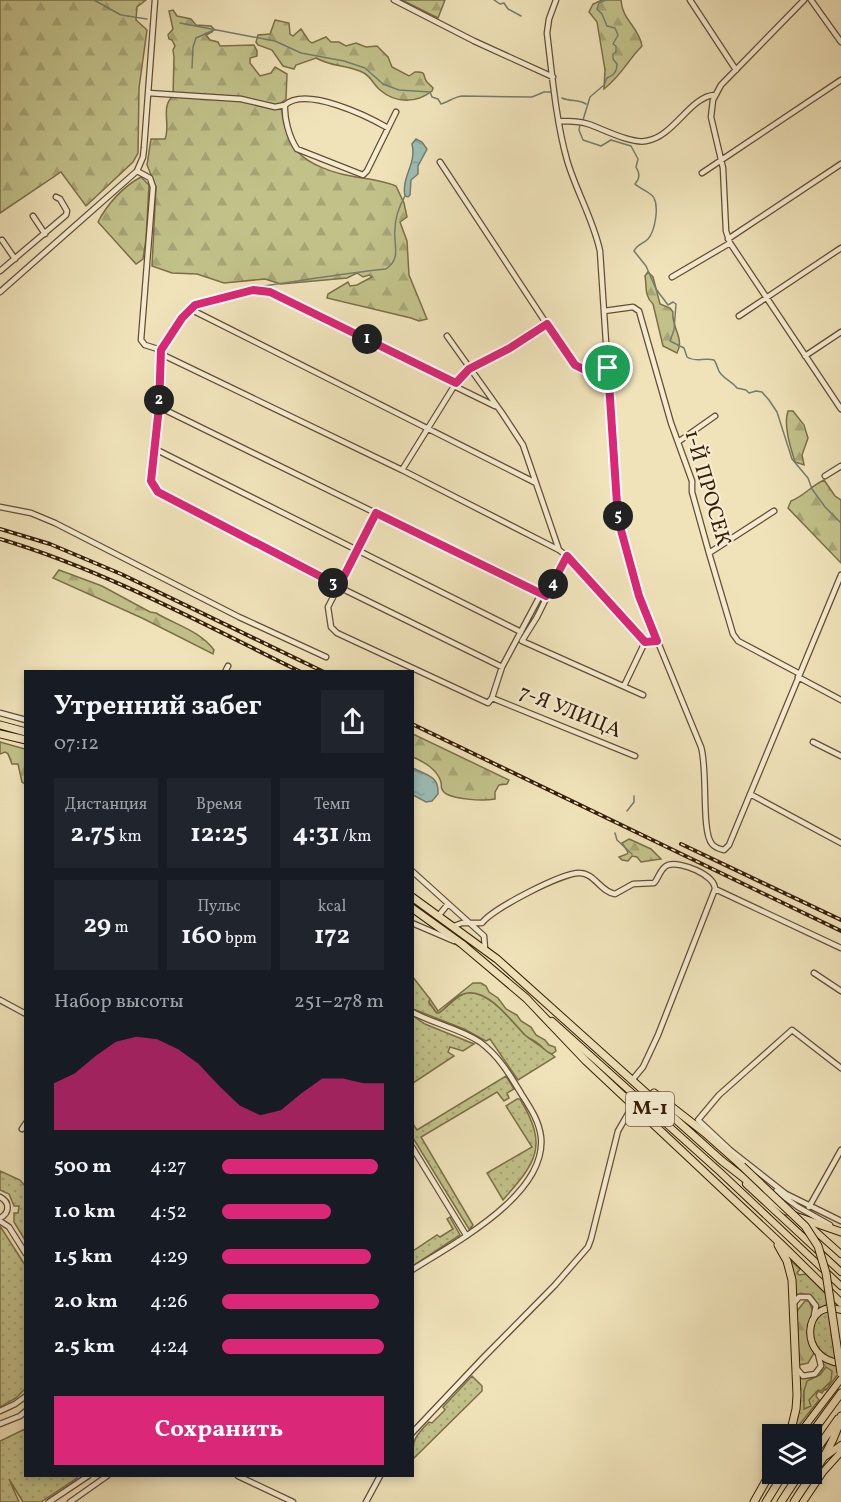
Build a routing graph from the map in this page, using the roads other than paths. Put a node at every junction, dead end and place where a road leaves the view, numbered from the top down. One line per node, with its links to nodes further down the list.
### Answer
1 (155, 0): 11 (street)
2 (394, 0): 9 (street)
3 (556, 0): 9 (street)
4 (690, 0): 8 (street)
5 (804, 0): 8 (street)
6 (811, 0): 7 (street)
7 (841, 42)
8 (736, 70): 12 (street)
9 (554, 77): 15 (street)
10 (841, 80): 17 (street)
11 (148, 93): 13 (street); 20 (street)
12 (715, 95): 15 (street); 17 (street)
13 (285, 105): 16 (street); 16 (street)
14 (396, 112): 16 (street)
15 (560, 121): 34 (street)
16 (388, 128)
17 (722, 160): 21 (street); 26 (street)
18 (440, 162): 36 (street)
19 (841, 164): 26 (street)
20 (137, 171): 31 (street); 39 (street)
21 (702, 173)
22 (56, 198): 24 (street)
23 (33, 216): 24 (street)
24 (45, 234): 28 (street)
25 (2, 240): 28 (street)
26 (729, 241): 30 (street); 32 (street)
27 (841, 248): 32 (street)
28 (15, 259): 29 (street)
29 (0, 271)
30 (672, 277)
31 (0, 292)
32 (766, 298): 35 (street); 40 (street)
33 (190, 309): 39 (street); 43 (street); 48 (street)
34 (604, 312): 41 (street); 49 (street, 1-Й ПРОСЕК)
35 (739, 316)
36 (547, 324): 41 (street); 42 (street)
37 (841, 332): 40 (street)
38 (447, 336): 42 (street)
39 (161, 352): 44 (street); 52 (street)
40 (806, 356): 46 (street)
41 (608, 368): 66 (street)
42 (469, 369): 43 (street); 45 (street)
43 (455, 385): 45 (street); 48 (street)
44 (159, 407): 50 (street); 57 (street)
45 (497, 407): 54 (street)
46 (841, 409)
47 (715, 416): 49 (street)
48 (428, 429): 52 (street); 54 (street)
49 (678, 442): 60 (street, 1-Й ПРОСЕК)
50 (155, 449): 58 (street); 63 (street)
51 (841, 465): 53 (street)
52 (402, 470): 59 (street)
53 (825, 476)
54 (536, 483): 59 (street)
55 (0, 507): 68 (street)
56 (774, 511): 60 (street)
57 (376, 513): 58 (street); 64 (street)
58 (357, 550): 63 (street); 65 (street)
59 (559, 550): 61 (street)
60 (709, 553): 72 (street, 1-Й ПРОСЕК)
61 (567, 556): 64 (street); 67 (street)
62 (841, 575): 72 (street)
63 (339, 586): 70 (street); 75 (street, 7-Я УЛИЦА)
64 (544, 595): 65 (street); 73 (street)
65 (521, 632): 70 (street)
66 (657, 641): 67 (street); 86 (street)
67 (645, 642): 73 (street)
68 (326, 657)
69 (228, 666): 71 (street)
70 (502, 667): 75 (street)
71 (226, 670)
72 (799, 676): 76 (street, 1-Й ПРОСЕК); 86 (street)
73 (624, 686): 74 (street)
74 (643, 695)
75 (492, 698): 84 (street, 7-Я УЛИЦА)
76 (841, 700)
77 (0, 713): 78 (street)
78 (24, 719)
79 (0, 725): 80 (highway)
80 (24, 731)
81 (0, 734): 82 (highway)
82 (24, 740)
83 (813, 742): 85 (street)
84 (635, 756)
85 (841, 756)
86 (750, 794): 87 (street)
87 (841, 843)
88 (414, 873): 91 (street)
89 (715, 890): 94 (street); 98 (street); 107 (street)
90 (414, 898): 93 (highway, М-1)
91 (448, 904): 93 (street); 94 (street)
92 (414, 909): 97 (highway, М-1)
93 (439, 915): 96 (highway, М-1)
94 (470, 923): 96 (street); 99 (street)
95 (414, 924): 97 (street)
96 (454, 926): 99 (highway, М-1)
97 (462, 944): 102 (highway, М-1)
98 (841, 948)
99 (485, 949): 107 (highway, М-1)
100 (814, 973): 101 (street)
101 (841, 991)
102 (526, 998): 108 (highway, М-1); 131 (main road, М-1)
103 (0, 1000): 104 (street)
104 (24, 1013)
105 (414, 1013): 126 (street)
106 (841, 1068): 116 (street)
107 (634, 1080): 114 (highway, М-1); 139 (highway, bridge)
108 (633, 1105): 124 (highway, М-1); 150 (street)
109 (24, 1126): 110 (street)
110 (22, 1129)
111 (414, 1150): 115 (street)
112 (841, 1150): 118 (street)
113 (414, 1161): 115 (street)
114 (722, 1161): 120 (highway, М-1); 130 (main road, М-1)
115 (423, 1164): 126 (street)
116 (759, 1174): 118 (street); 125 (street)
117 (0, 1197): 119 (street)
118 (809, 1207): 122 (street)
119 (7, 1211): 121 (street); 123 (street)
120 (802, 1219): 125 (highway); 128 (main road, М-1)
121 (0, 1220): 123 (street)
122 (841, 1221)
123 (9, 1227): 127 (street)
124 (765, 1229): 132 (highway, М-1); 133 (highway)
125 (841, 1231)
126 (466, 1235): 129 (street)
127 (24, 1251)
128 (841, 1254)
129 (414, 1269)
130 (841, 1272)
131 (841, 1287)
132 (841, 1303)
133 (793, 1304): 135 (street); 138 (highway)
134 (841, 1310): 135 (main road)
135 (813, 1318): 136 (main road)
136 (818, 1354): 137 (main road); 138 (street)
137 (841, 1364)
138 (796, 1367): 147 (highway)
139 (841, 1373)
140 (841, 1379): 148 (main road)
141 (841, 1393): 149 (highway)
142 (24, 1397): 143 (street)
143 (0, 1412)
144 (24, 1413): 146 (street)
145 (841, 1415): 151 (highway); 154 (highway)
146 (0, 1424)
147 (792, 1424)
148 (807, 1424)
149 (818, 1424)
150 (414, 1431)
151 (822, 1442)
152 (841, 1445): 155 (main road)
153 (841, 1452): 172 (main road)
154 (822, 1459)
155 (822, 1461)
156 (86, 1477): 164 (street)
157 (106, 1477): 165 (street)
158 (240, 1477): 166 (street)
159 (379, 1477): 167 (street)
160 (764, 1484): 168 (highway)
161 (777, 1484): 169 (highway)
162 (793, 1484): 170 (highway)
163 (805, 1484): 171 (highway)
164 (49, 1502)
165 (70, 1502)
166 (293, 1502)
167 (366, 1502)
168 (754, 1502)
169 (766, 1502)
170 (781, 1502)
171 (794, 1502)
172 (802, 1502)

